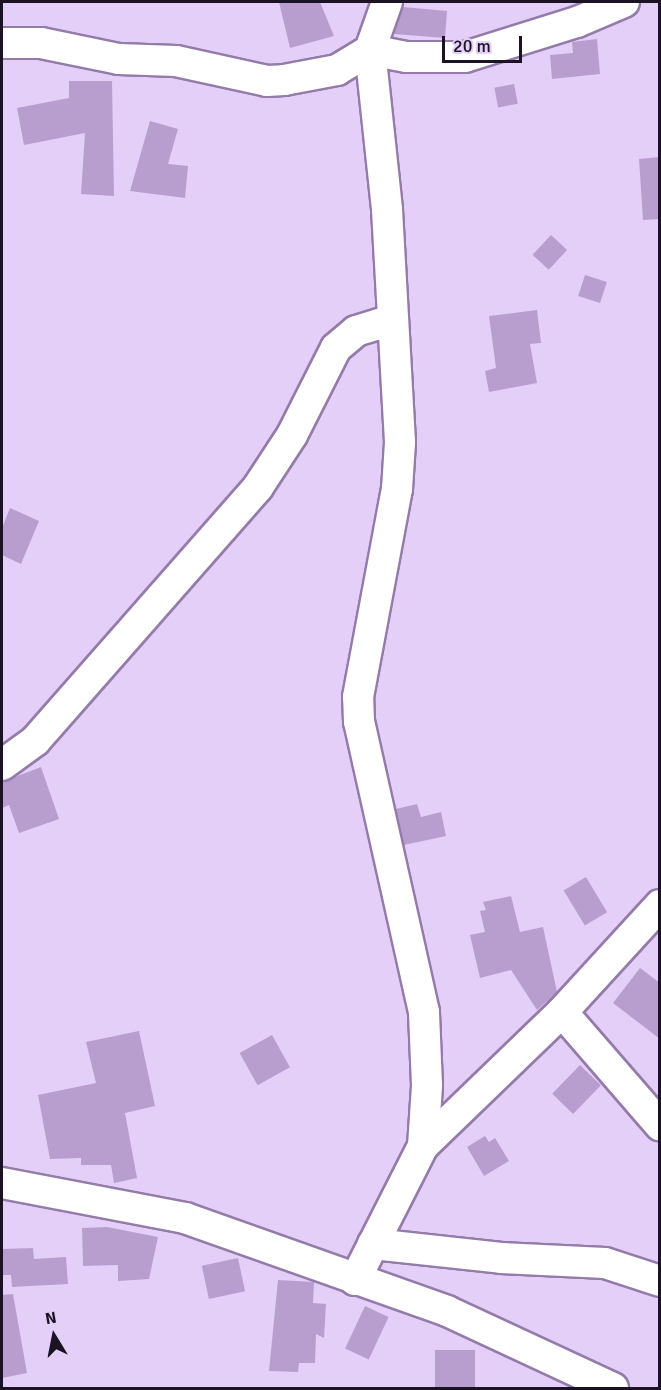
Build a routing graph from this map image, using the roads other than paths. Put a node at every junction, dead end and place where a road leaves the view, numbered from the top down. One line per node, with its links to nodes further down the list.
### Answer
1 (387, 2): 4 (street)
2 (624, 2): 4 (street)
3 (2, 43): 4 (street)
4 (370, 50): 5 (street)
5 (392, 320): 6 (street); 10 (street)
6 (2, 765)
7 (660, 905): 8 (street)
8 (562, 1012): 9 (street); 10 (street)
9 (660, 1125)
10 (423, 1146): 12 (street)
11 (2, 1183): 13 (street)
12 (373, 1244): 13 (street); 14 (street)
13 (355, 1280): 15 (street)
14 (660, 1281)
15 (613, 1389)

